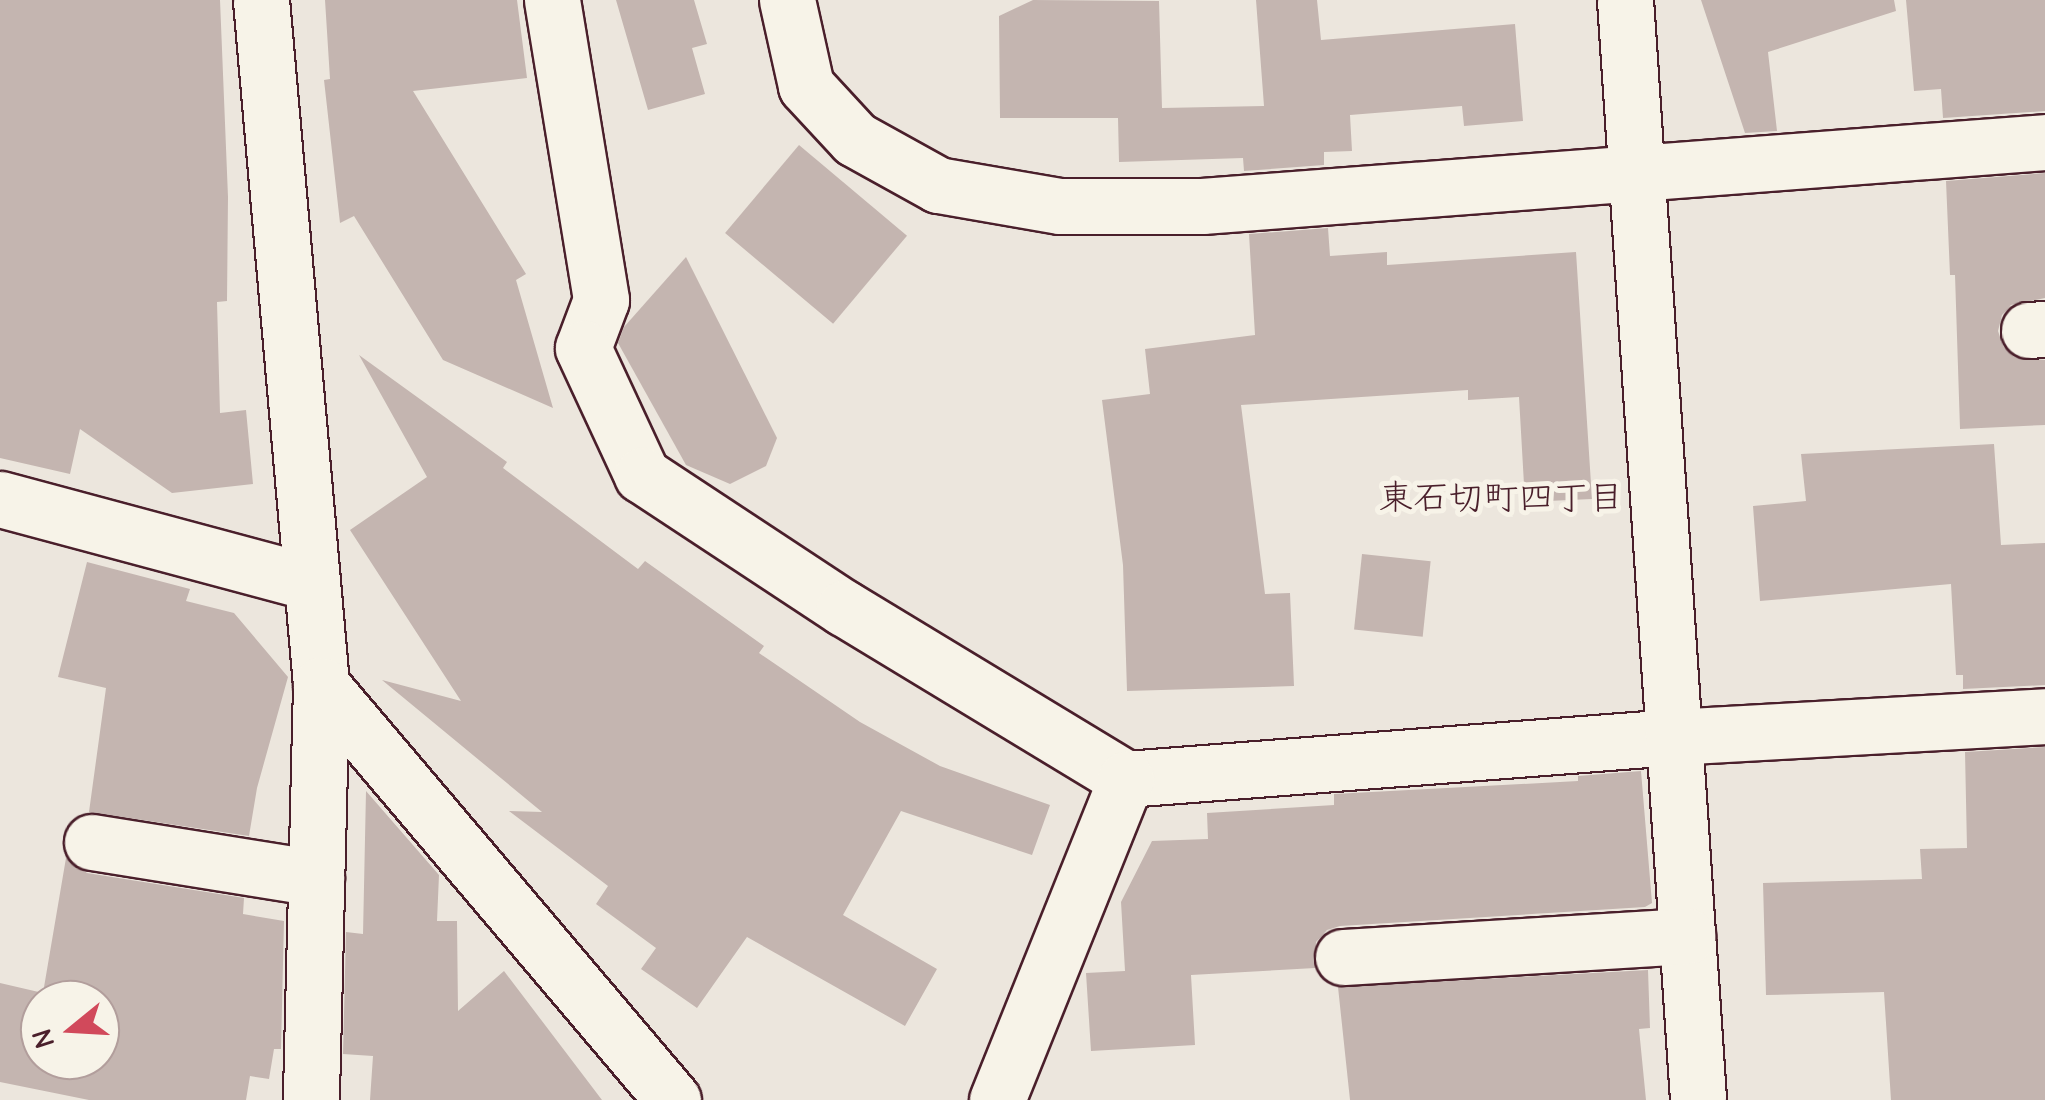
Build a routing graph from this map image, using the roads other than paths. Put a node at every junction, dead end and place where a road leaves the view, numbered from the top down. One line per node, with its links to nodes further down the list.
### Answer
1 (261, 0): 8 (street)
2 (552, 0): 12 (street)
3 (787, 0): 6 (street)
4 (1625, 0): 6 (street)
5 (2045, 142): 6 (street)
6 (1636, 172): 11 (street)
7 (0, 499): 8 (street)
8 (310, 582): 9 (street)
9 (321, 685): 14 (street); 18 (street)
10 (2045, 716): 11 (street)
11 (1673, 738): 12 (street); 15 (street)
12 (1126, 779): 19 (street)
13 (92, 842): 14 (street)
14 (316, 878): 17 (street)
15 (1686, 936): 16 (street); 20 (street)
16 (1343, 957)
17 (311, 1100)
18 (673, 1100)
19 (996, 1100)
20 (1698, 1100)

